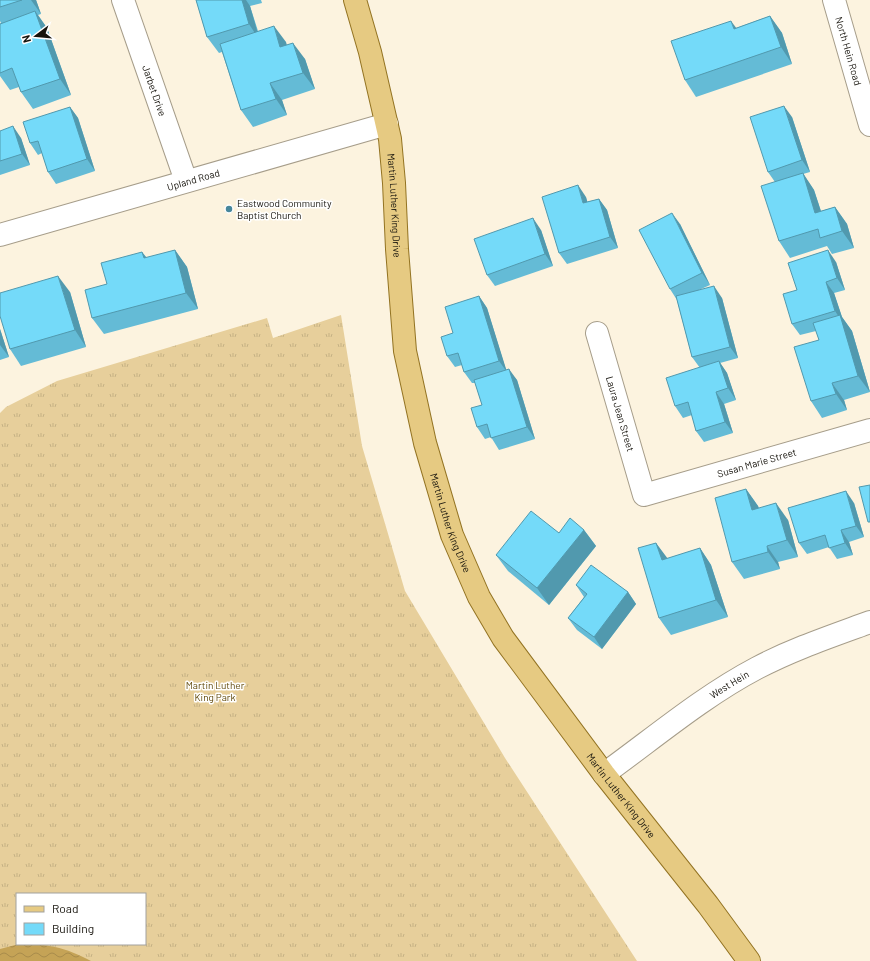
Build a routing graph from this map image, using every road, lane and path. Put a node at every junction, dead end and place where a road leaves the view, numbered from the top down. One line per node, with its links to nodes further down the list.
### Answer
1 (123, 0): 6 (street, Jarbet Drive)
2 (355, 0): 4 (main road, Martin Luther King Drive)
3 (834, 0): 5 (street, North Hein Road)
4 (387, 124): 6 (street, Upland Road); 12 (main road, Martin Luther King Drive)
5 (870, 125)
6 (186, 182): 7 (street, Upland Road)
7 (0, 235)
8 (596, 333): 10 (street, Laura Jean Street)
9 (870, 430): 10 (street, Susan Marie Street)
10 (644, 495)
11 (870, 622): 12 (street, West Hein)
12 (604, 774): 13 (main road, Martin Luther King Drive)
13 (749, 961)

